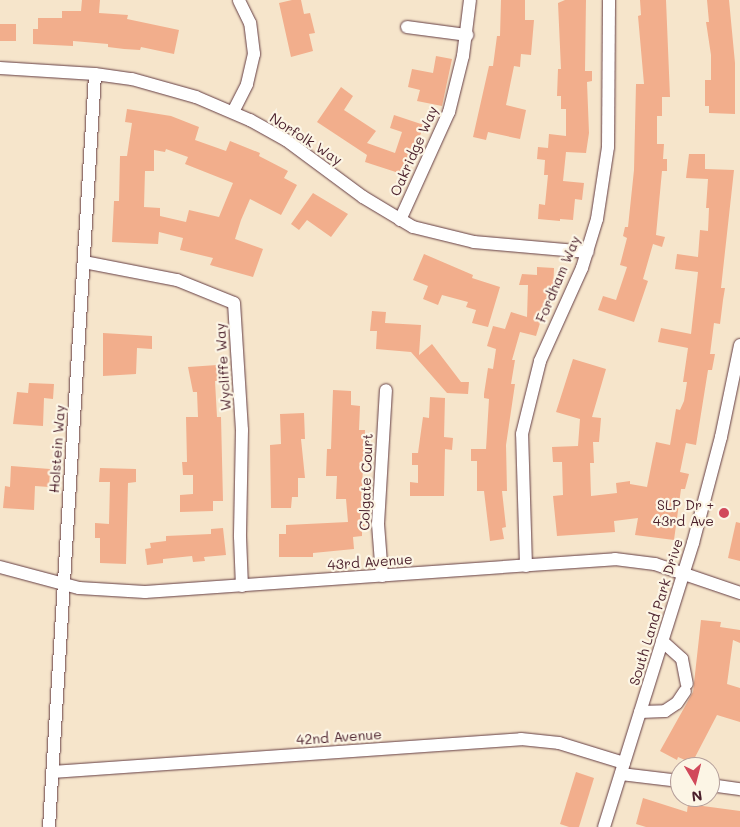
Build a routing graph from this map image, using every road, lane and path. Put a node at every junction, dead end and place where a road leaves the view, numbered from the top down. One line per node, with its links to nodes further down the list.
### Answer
1 (239, 0): 8 (street)
2 (470, 0): 5 (street, Oakridge Way)
3 (609, 0): 10 (street, Fordham Way)
4 (407, 27): 5 (street)
5 (466, 35): 9 (street, Oakridge Way)
6 (0, 68): 7 (street, Norfolk Way)
7 (95, 74): 8 (street, Norfolk Way); 11 (street, Holstein Way)
8 (233, 112): 9 (street, Norfolk Way)
9 (400, 220): 10 (street, Norfolk Way)
10 (588, 252): 14 (street, Fordham Way)
11 (84, 262): 18 (street, Holstein Way); 19 (street, Wycliffe Way)
12 (740, 345): 16 (street, South Land Park Drive)
13 (386, 390): 17 (street, Colgate Court)
14 (526, 566): 16 (street, 43rd Avenue); 17 (street, 43rd Avenue)
15 (0, 567): 18 (street, 43rd Avenue)
16 (684, 573): 20 (street, 43rd Avenue); 21 (street, South Land Park Drive)
17 (382, 576): 19 (street, 43rd Avenue)
18 (63, 585): 19 (street, 43rd Avenue); 24 (street, Holstein Way)
19 (242, 586)
20 (740, 593)
21 (662, 641): 22 (street, South Land Park Drive); 22 (street)
22 (640, 712): 23 (street, South Land Park Drive)
23 (623, 768): 24 (street, 42nd Avenue); 25 (street, 42nd Avenue); 29 (street, South Land Park Drive)
24 (52, 772): 28 (street, Holstein Way)
25 (670, 779)
26 (720, 786): 27 (street)
27 (740, 789)
28 (49, 827)
29 (604, 827)

